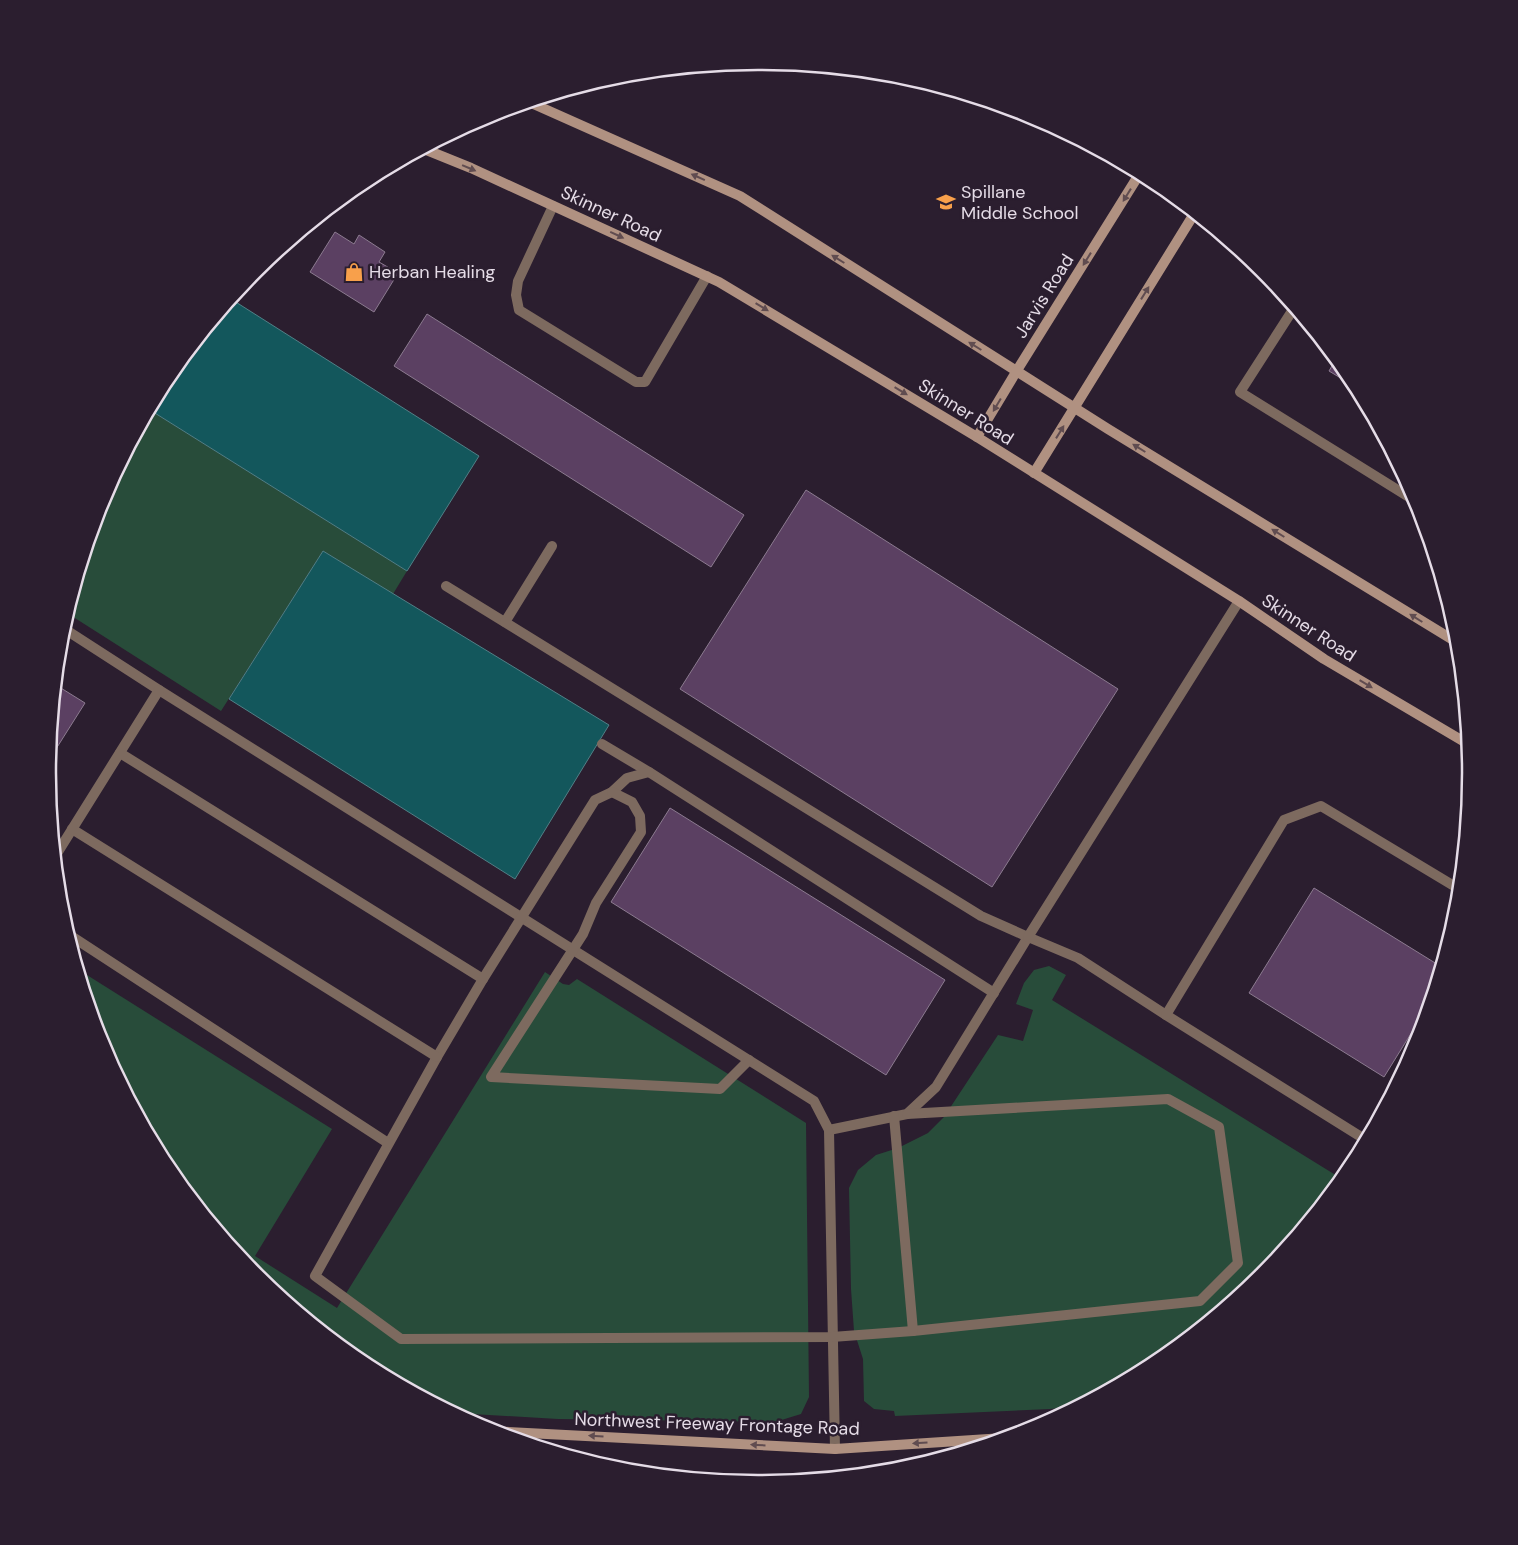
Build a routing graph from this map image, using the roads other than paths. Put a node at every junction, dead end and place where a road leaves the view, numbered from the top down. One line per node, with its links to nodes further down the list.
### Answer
1 (537, 106): 8 (street, one-way to 1)
2 (430, 152): 4 (street, Skinner Road, one-way to 4)
3 (1136, 180): 8 (street, Jarvis Road, one-way to 8)
4 (553, 206): 6 (street, Skinner Road, one-way to 6); 6 (lane)
5 (1191, 219): 9 (street, one-way to 5)
6 (707, 276): 10 (street, Skinner Road, one-way to 10)
7 (1291, 313): 12 (lane)
8 (1016, 372): 9 (street); 10 (street, Jarvis Road, one-way to 10)
9 (1075, 408): 11 (street, one-way to 9); 18 (street, one-way to 9)
10 (978, 437): 11 (street, Skinner Road)
11 (1034, 473): 15 (street, Skinner Road)
12 (1403, 493)
13 (552, 546): 16 (lane)
14 (446, 586): 16 (lane)
15 (1239, 601): 20 (street, Skinner Road, one-way to 20); 29 (lane)
16 (505, 622): 29 (lane)
17 (70, 633): 19 (lane)
18 (1449, 638)
19 (159, 690): 22 (lane); 28 (lane)
20 (1461, 740)
21 (602, 744): 23 (lane)
22 (120, 752): 25 (lane); 32 (lane)
23 (649, 772): 24 (lane); 33 (lane)
24 (612, 792): 28 (lane); 31 (lane)
25 (72, 829): 26 (lane); 35 (lane)
26 (61, 848)
27 (1452, 885): 34 (lane)
28 (522, 918): 31 (lane); 32 (lane)
29 (1028, 937): 33 (lane); 34 (lane)
30 (77, 940): 41 (lane)
31 (572, 950): 36 (lane); 36 (lane)
32 (483, 979): 35 (lane)
33 (994, 993): 37 (lane)
34 (1166, 1015): 40 (lane)
35 (437, 1057): 41 (lane)
36 (749, 1060): 39 (lane)
37 (907, 1114): 38 (lane); 42 (lane)
38 (894, 1116): 39 (lane); 42 (lane)
39 (829, 1130): 43 (lane)
40 (1360, 1136)
41 (388, 1143): 43 (lane)
42 (913, 1332): 43 (lane)
43 (832, 1337): 46 (lane)
44 (515, 1431): 46 (street, Northwest Freeway Frontage Road, one-way to 44)
45 (980, 1440): 46 (street, Northwest Freeway Frontage Road, one-way to 46)
46 (835, 1449)

